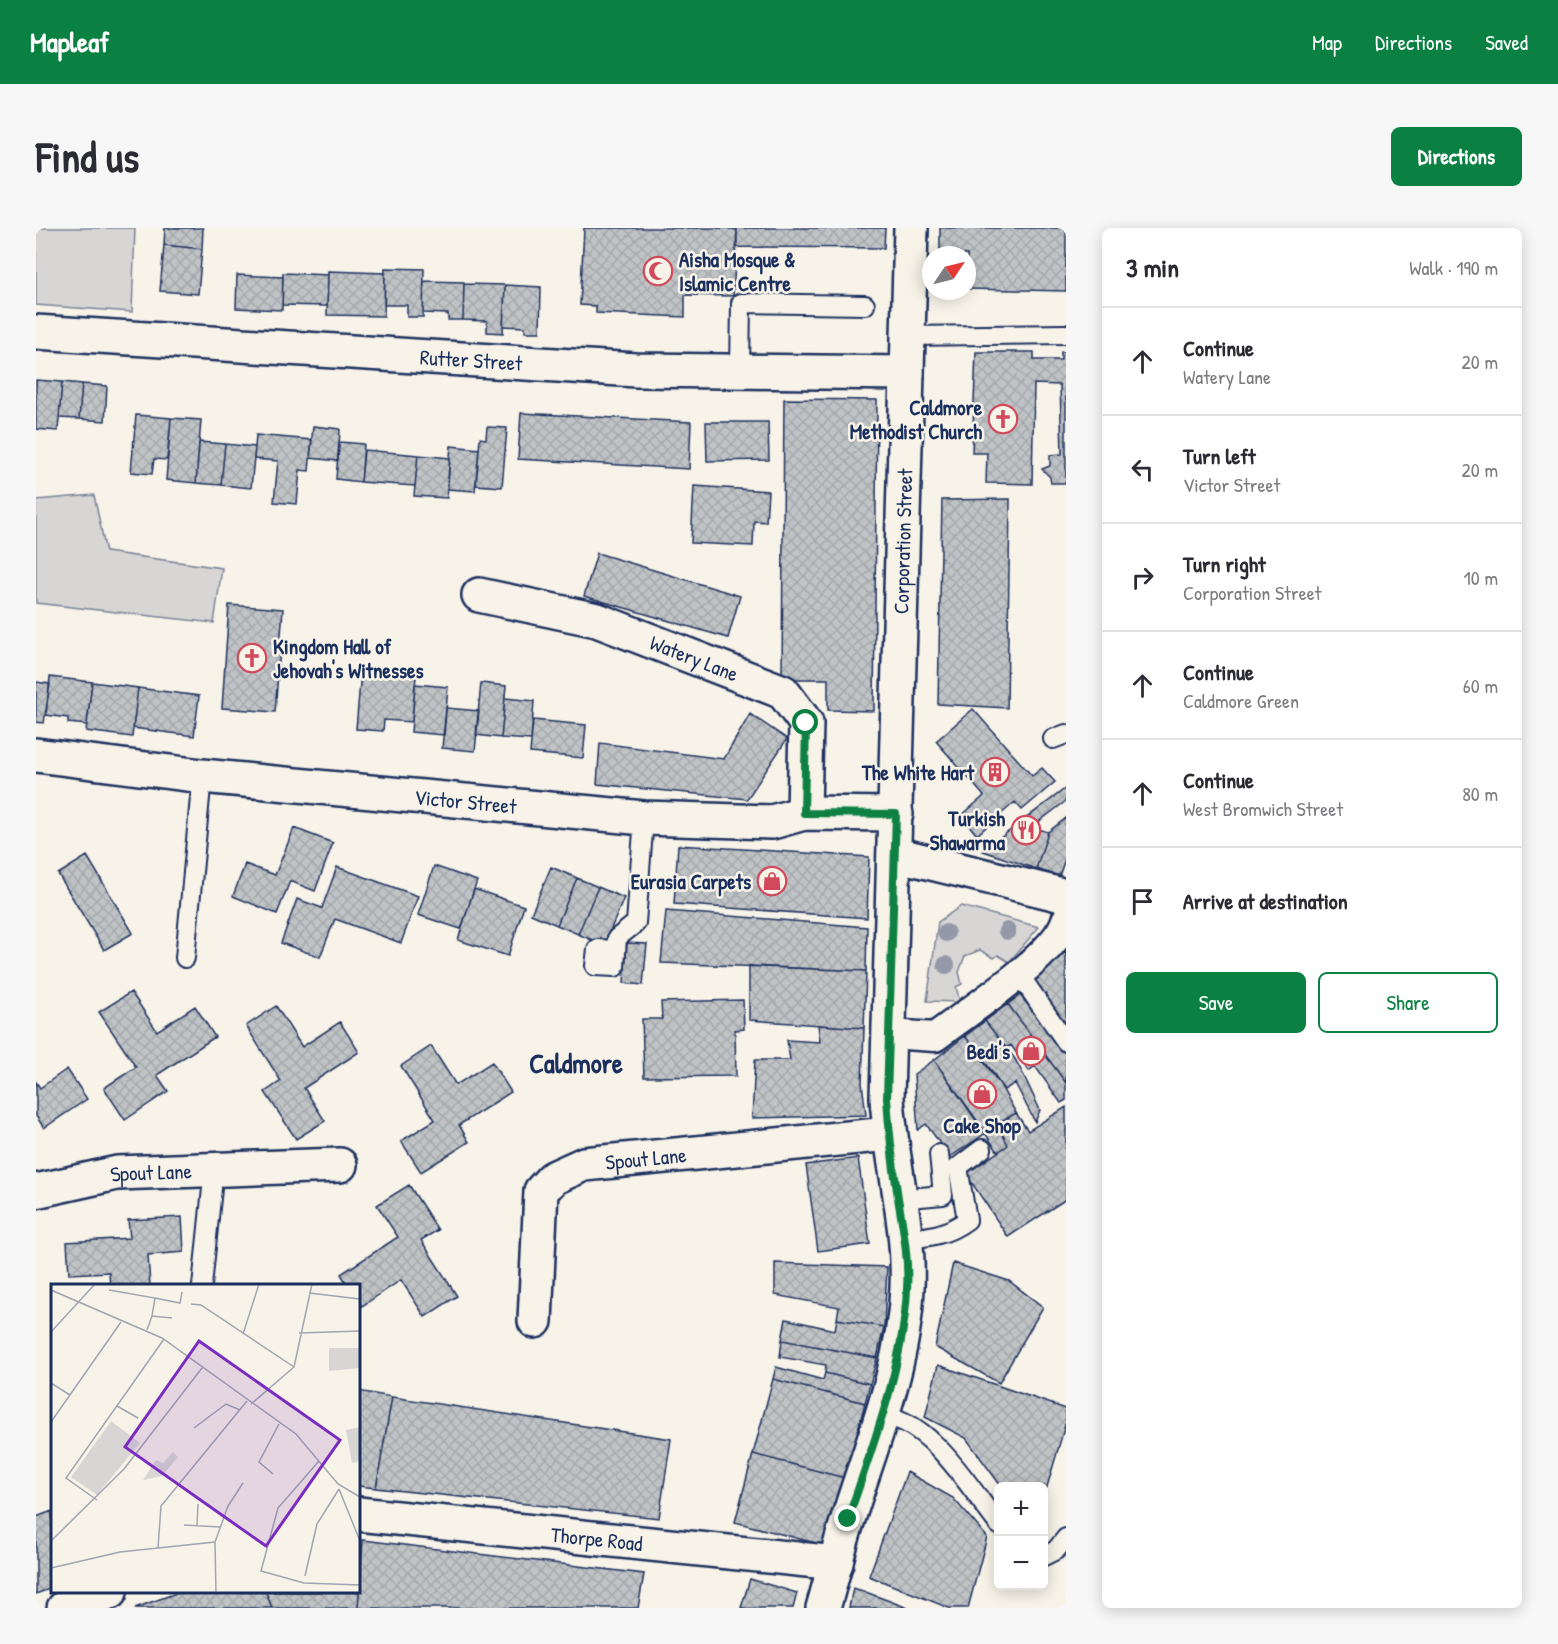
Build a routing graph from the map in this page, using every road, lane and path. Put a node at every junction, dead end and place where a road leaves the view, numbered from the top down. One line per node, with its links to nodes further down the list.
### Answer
1 (911, 228): 5 (street, Corporation Street)
2 (865, 304): 6 (lane)
3 (36, 332): 6 (street, Rutter Street)
4 (1066, 334): 5 (lane)
5 (908, 336): 7 (street, Corporation Street)
6 (740, 370): 7 (street, Rutter Street)
7 (907, 373): 12 (street, Corporation Street)
8 (479, 595): 11 (street, Watery Lane)
9 (36, 755): 10 (street, Victor Street)
10 (202, 776): 13 (street, Victor Street); 18 (lane)
11 (804, 813): 12 (street, Victor Street); 13 (street, Victor Street)
12 (896, 814): 14 (street, Corporation Street)
13 (644, 818): 17 (lane)
14 (895, 854): 15 (street); 20 (street, Corporation Street)
15 (1066, 896)
16 (1066, 920): 19 (street)
17 (616, 950)
18 (185, 958)
19 (1019, 974): 20 (street); 21 (lane)
20 (889, 1034): 22 (street, Corporation Street)
21 (1066, 1042)
22 (890, 1134): 28 (street, Corporation Street); 31 (street, Spout Lane)
23 (982, 1149): 29 (lane)
24 (939, 1154): 28 (lane)
25 (340, 1165): 26 (street, Spout Lane)
26 (214, 1169): 27 (street, Spout Lane); 30 (lane)
27 (36, 1191)
28 (898, 1199): 29 (street, Corporation Street)
29 (905, 1239): 32 (street, Corporation Street)
30 (202, 1284)
31 (535, 1321)
32 (883, 1416): 34 (lane); 37 (street, Corporation Street)
33 (360, 1514): 37 (street, Thorpe Road)
34 (994, 1519)
35 (1066, 1538): 36 (lane)
36 (1048, 1554)
37 (836, 1563): 40 (street, Corporation Street)
38 (107, 1593): 39 (street)
39 (64, 1608)
40 (823, 1608)

